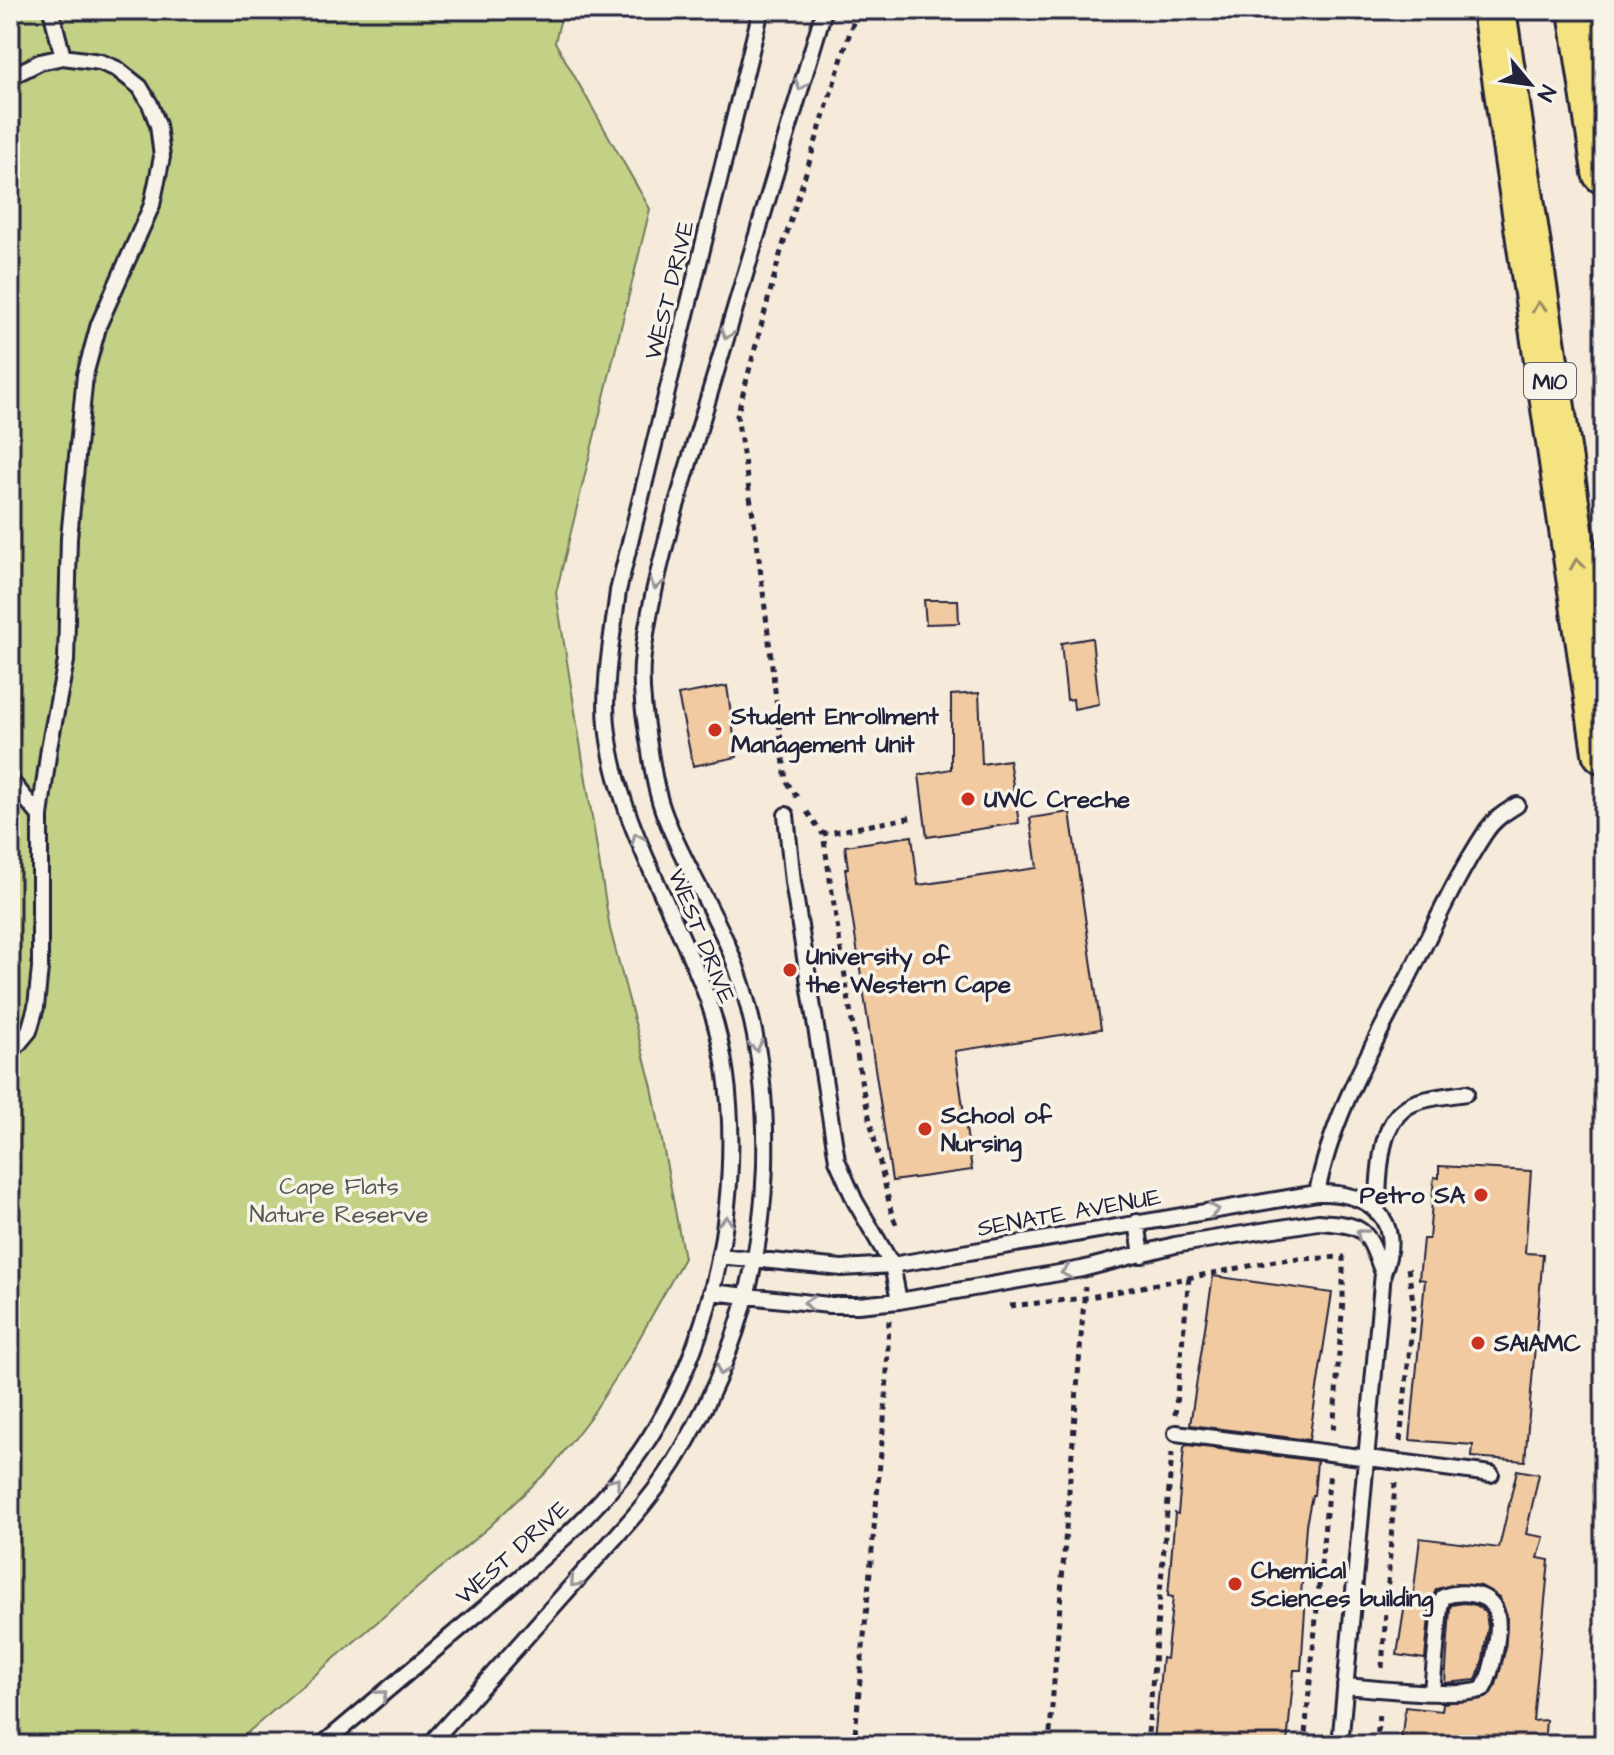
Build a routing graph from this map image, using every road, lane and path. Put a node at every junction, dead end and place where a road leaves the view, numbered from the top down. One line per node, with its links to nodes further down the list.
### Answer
1 (51, 10): 7 (lane)
2 (761, 10): 24 (lane, WEST DRIVE, one-way to 2)
3 (824, 10): 25 (lane, WEST DRIVE, one-way to 25)
4 (857, 10): 16 (path)
5 (1494, 10): 10 (main road, M10, one-way to 5)
6 (1580, 10): 9 (main road)
7 (63, 57): 8 (lane); 14 (lane)
8 (10, 77)
9 (1604, 172)
10 (1604, 752)
11 (10, 780): 14 (lane)
12 (1517, 805): 19 (lane)
13 (786, 815): 27 (lane)
14 (40, 816): 17 (lane)
15 (914, 817): 16 (path)
16 (823, 834): 22 (path)
17 (10, 1054)
18 (1466, 1093): 20 (lane)
19 (1317, 1193): 20 (lane, SENATE AVENUE); 21 (lane, SENATE AVENUE, one-way to 19)
20 (1377, 1212): 29 (lane)
21 (1137, 1222): 23 (lane); 27 (lane, SENATE AVENUE)
22 (897, 1226)
23 (1142, 1255): 28 (lane); 29 (lane, one-way to 23)
24 (719, 1256): 25 (lane, SENATE AVENUE); 31 (lane, WEST DRIVE)
25 (755, 1260): 27 (lane, SENATE AVENUE); 32 (lane, WEST DRIVE)
26 (1407, 1261): 42 (path)
27 (892, 1265): 34 (lane)
28 (1082, 1269): 33 (path); 34 (lane, one-way to 34)
29 (1383, 1273): 41 (lane)
30 (1189, 1277): 33 (path); 39 (path); 40 (path)
31 (711, 1292): 32 (lane); 47 (lane, WEST DRIVE, one-way to 31)
32 (748, 1297): 34 (lane, one-way to 32); 48 (lane, WEST DRIVE, one-way to 48)
33 (1085, 1298): 35 (path); 50 (path)
34 (899, 1301)
35 (1005, 1307)
36 (901, 1318): 37 (path)
37 (889, 1319): 38 (path); 49 (path)
38 (873, 1321)
39 (1174, 1434): 40 (lane); 51 (path)
40 (1332, 1452): 41 (lane); 52 (path)
41 (1365, 1456): 42 (lane); 44 (lane)
42 (1397, 1461): 43 (lane); 45 (path)
43 (1491, 1474)
44 (1345, 1686): 45 (lane); 53 (lane)
45 (1381, 1688): 46 (lane); 54 (path)
46 (1432, 1691): 46 (lane)
47 (322, 1745)
48 (429, 1745)
49 (854, 1745)
50 (1049, 1745)
51 (1147, 1745)
52 (1304, 1745)
53 (1340, 1745)
54 (1377, 1745)

